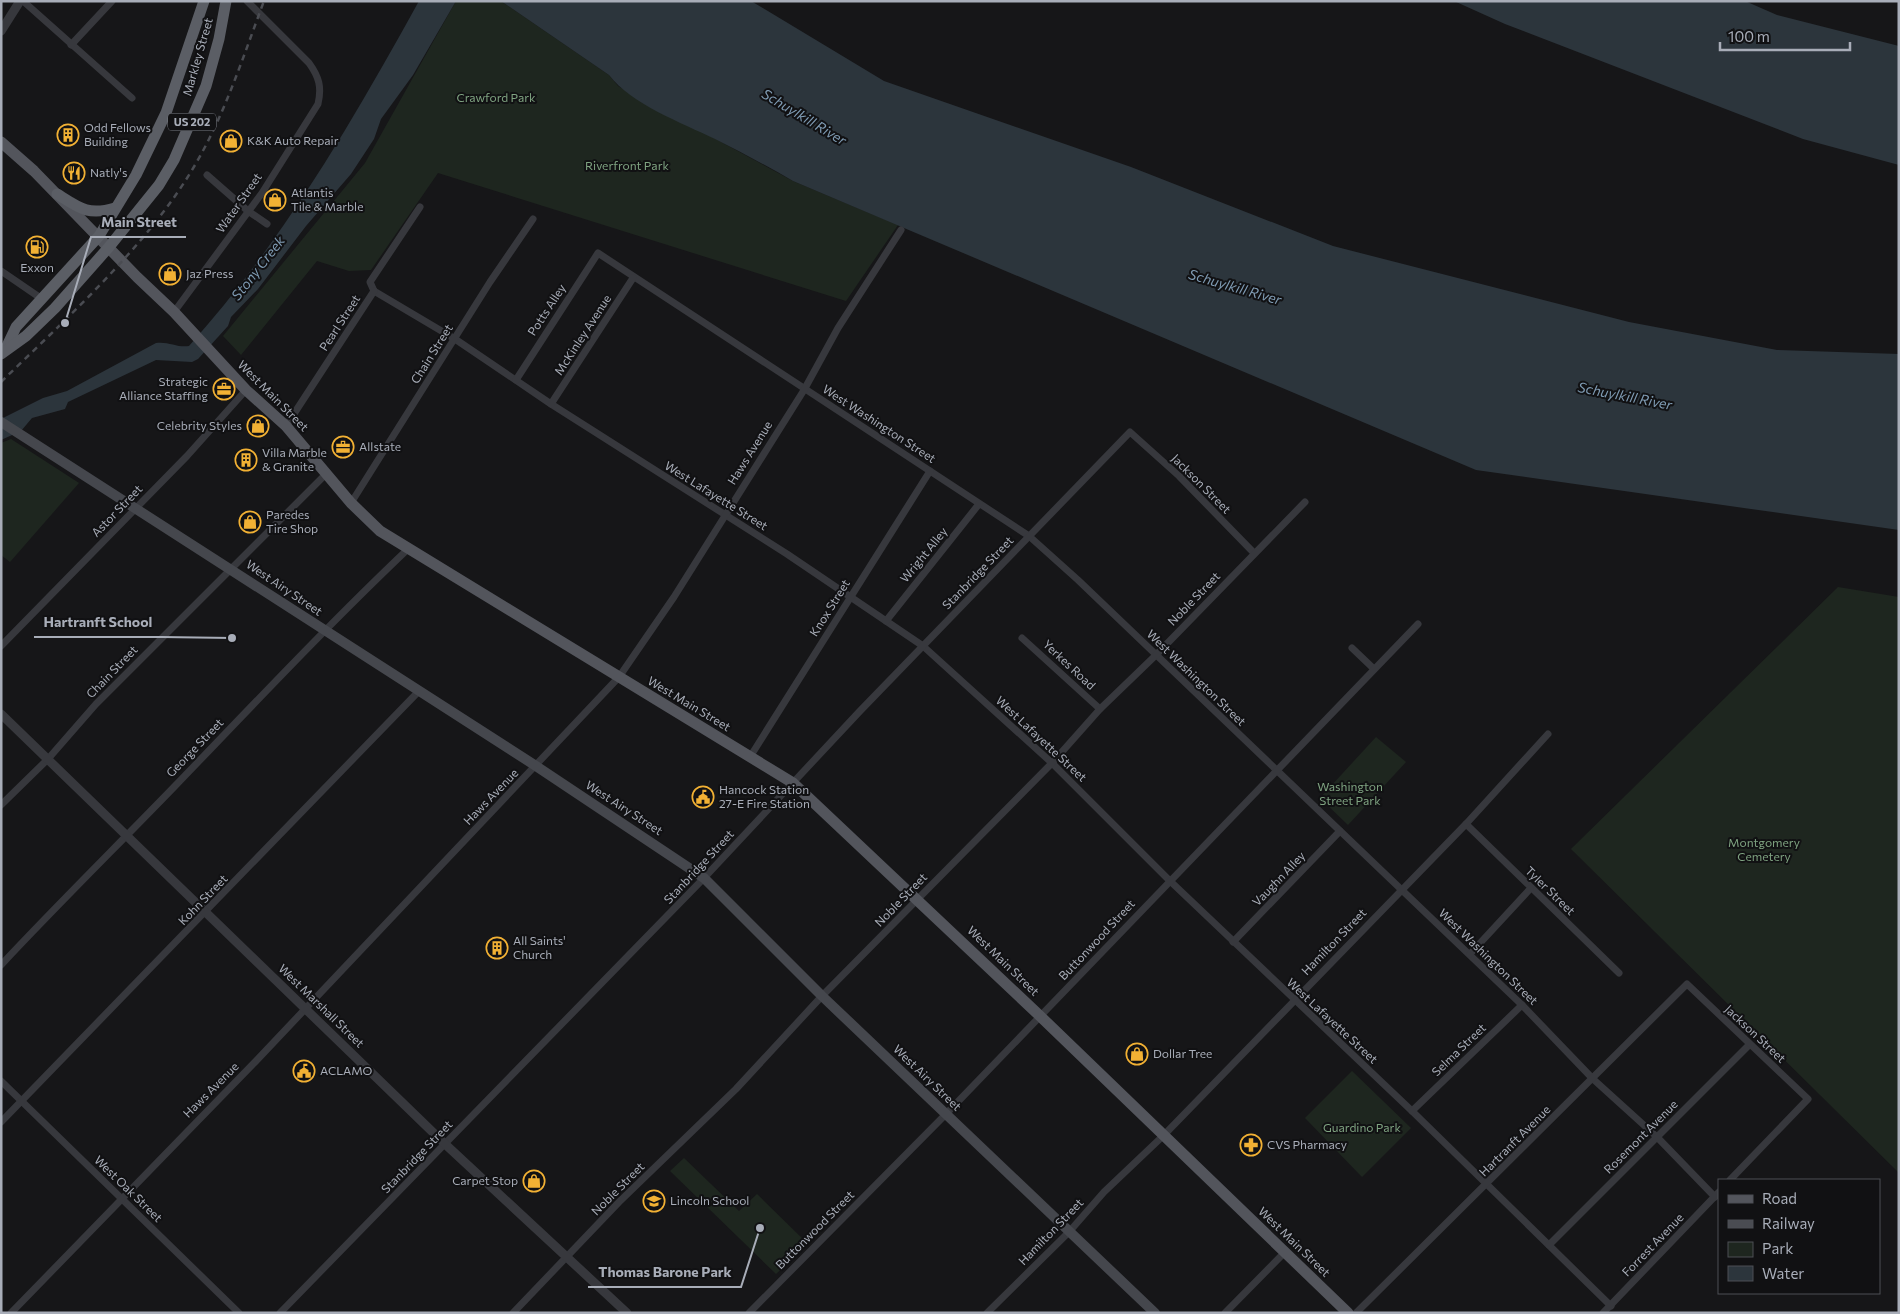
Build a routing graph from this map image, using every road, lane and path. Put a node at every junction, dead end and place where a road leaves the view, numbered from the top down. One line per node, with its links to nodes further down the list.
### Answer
1 (21, 1): 6 (street); 7 (street)
2 (112, 1): 7 (street)
3 (226, 1): 19 (highway, Markley Street / US 202)
4 (247, 1): 14 (street, Water Street)
5 (203, 5): 13 (highway, Markley Street)
6 (1, 30)
7 (71, 45): 8 (street)
8 (132, 98)
9 (1, 142): 11 (main road, West Main Street)
10 (207, 175): 14 (street)
11 (57, 194): 13 (highway); 18 (main road, West Main Street)
12 (420, 207): 23 (street, Pearl Street)
13 (115, 208): 18 (highway, Markley Street)
14 (248, 211): 16 (street); 25 (street, Water Street)
15 (533, 219): 26 (street, Chain Street)
16 (267, 224)
17 (900, 230): 30 (street, Haws Avenue)
18 (99, 236): 19 (main road, West Main Street); 24 (highway, Markley Street)
19 (109, 248): 25 (main road, West Main Street); 27 (highway, Markley Street / US 202)
20 (598, 253): 22 (street, West Washington Street); 28 (street, Potts Alley)
21 (1, 272): 24 (street)
22 (633, 278): 30 (street, West Washington Street); 31 (street, McKinley Avenue)
23 (374, 291): 26 (street, West Lafayette Street); 33 (street, Pearl Street)
24 (42, 299): 27 (highway, Markley Street)
25 (178, 315): 29 (main road, West Main Street)
26 (455, 339): 28 (street, West Lafayette Street); 38 (street, Chain Street)
27 (3, 350)
28 (516, 380): 31 (street, West Lafayette Street)
29 (246, 390): 33 (main road, West Main Street); 40 (street, Astor Street)
30 (804, 390): 35 (street, West Washington Street); 41 (street, Haws Avenue)
31 (551, 404): 41 (street, West Lafayette Street)
32 (1, 422): 40 (main road, West Airy Street)
33 (286, 426): 36 (main road, West Main Street)
34 (1130, 432): 42 (street, Stanbridge Street); 44 (street, Jackson Street)
35 (930, 471): 39 (street, West Washington Street); 46 (street, Knox Street)
36 (327, 472): 38 (main road, West Main Street); 45 (street, Chain Street)
37 (1305, 502): 44 (street, Noble Street)
38 (351, 503): 43 (main road, West Main Street)
39 (979, 504): 42 (street, West Washington Street); 47 (street, Wright Alley)
40 (135, 508): 45 (main road, West Airy Street); 51 (street, Astor Street)
41 (725, 515): 46 (street, West Lafayette Street); 56 (street, Haws Avenue)
42 (1029, 536): 52 (street, Stanbridge Street); 54 (street, West Washington Street)
43 (408, 549): 49 (street, George Street); 56 (main road, West Main Street)
44 (1254, 553): 54 (street, Noble Street)
45 (230, 568): 49 (main road, West Airy Street); 62 (street, Chain Street)
46 (851, 597): 47 (street, West Lafayette Street); 61 (street, Knox Street)
47 (886, 621): 52 (street, West Lafayette Street)
48 (1418, 624): 55 (street, Buttonwood Street)
49 (323, 630): 57 (main road, West Airy Street); 70 (street, George Street)
50 (1022, 638): 58 (street, Yerkes Road)
51 (1, 646)
52 (923, 646): 63 (street, West Lafayette Street); 66 (street, Stanbridge Street)
53 (1352, 648): 55 (street)
54 (1156, 655): 58 (street, Noble Street); 65 (street, West Washington Street)
55 (1374, 669): 65 (street, Buttonwood Street)
56 (619, 678): 61 (main road, West Main Street); 64 (street, Haws Avenue)
57 (419, 691): 64 (main road, West Airy Street); 76 (street, Kohn Street)
58 (1100, 709): 63 (street, Noble Street)
59 (1, 714): 62 (street, West Marshall Street)
60 (1548, 734): 68 (street, Hamilton Street)
61 (750, 757): 66 (main road, West Main Street)
62 (48, 759): 67 (street, Chain Street); 70 (street, West Marshall Street)
63 (1052, 763): 72 (street, West Lafayette Street); 75 (street, Noble Street)
64 (536, 766): 71 (main road, West Airy Street); 85 (street, Haws Avenue)
65 (1276, 770): 69 (street, West Washington Street); 72 (street, Buttonwood Street)
66 (793, 783): 71 (street, Stanbridge Street); 75 (main road, West Main Street)
67 (1, 805)
68 (1466, 824): 73 (street, Hamilton Street); 74 (street, Tyler Street)
69 (1340, 831): 73 (street, West Washington Street); 77 (street, Vaughn Alley)
70 (126, 836): 76 (street, West Marshall Street); 79 (street, George Street)
71 (704, 878): 82 (main road, West Airy Street); 96 (street, Stanbridge Street)
72 (1169, 880): 77 (street, West Lafayette Street); 86 (street, Buttonwood Street)
73 (1401, 888): 78 (street, West Washington Street); 83 (street, Hamilton Street)
74 (1530, 888): 78 (street); 80 (street, Tyler Street)
75 (917, 898): 82 (street, Noble Street); 86 (main road, West Main Street)
76 (206, 912): 85 (street, West Marshall Street); 90 (street, Kohn Street)
77 (1233, 942): 83 (street, West Lafayette Street)
78 (1470, 954): 84 (street, West Washington Street)
79 (1, 965)
80 (1619, 973)
81 (1687, 984): 87 (street, Jackson Street); 88 (street, Hartranft Avenue)
82 (822, 996): 92 (main road, West Airy Street); 104 (street, Noble Street)
83 (1294, 1000): 91 (street, West Lafayette Street); 94 (street, Hamilton Street)
84 (1522, 1005): 88 (street, West Washington Street); 91 (street, Selma Street)
85 (306, 1009): 96 (street, West Marshall Street); 100 (street, Haws Avenue)
86 (1040, 1016): 92 (street, Buttonwood Street); 94 (main road, West Main Street)
87 (1749, 1045): 95 (street, Rosemont Avenue); 97 (street, Jackson Street)
88 (1593, 1079): 95 (street, West Washington Street); 98 (street, Hartranft Avenue)
89 (1, 1082): 90 (street, West Oak Street)
90 (21, 1100): 93 (street, Kohn Street); 100 (street, West Oak Street)
91 (1412, 1111): 98 (street, West Lafayette Street)
92 (947, 1113): 101 (main road, West Airy Street); 111 (street, Buttonwood Street)
93 (1, 1122)
94 (1164, 1135): 101 (street, Hamilton Street); 103 (main road, West Main Street)
95 (1657, 1137): 99 (street, West Washington Street); 102 (street, Rosemont Avenue)
96 (445, 1144): 104 (street, West Marshall Street); 108 (street, Stanbridge Street)
97 (1731, 1179)
98 (1487, 1185): 102 (street, West Lafayette Street); 116 (street, Hartranft Avenue)
99 (1717, 1194): 105 (street, Forrest Avenue)
100 (121, 1198): 106 (street, Haws Avenue); 107 (street, West Oak Street)
101 (1069, 1232): 112 (street, Hamilton Street); 113 (main road, West Airy Street)
102 (1550, 1245): 105 (street, West Lafayette Street)
103 (1285, 1252): 114 (street); 115 (main road, West Main Street)
104 (567, 1258): 109 (street, Noble Street); 110 (street, West Marshall Street)
105 (1611, 1306): 117 (street, Forrest Avenue)
106 (11, 1313)
107 (239, 1313)
108 (280, 1313)
109 (514, 1313)
110 (627, 1313)
111 (749, 1313)
112 (986, 1313)
113 (1155, 1313)
114 (1225, 1313)
115 (1348, 1313)
116 (1356, 1313)
117 (1603, 1313)

